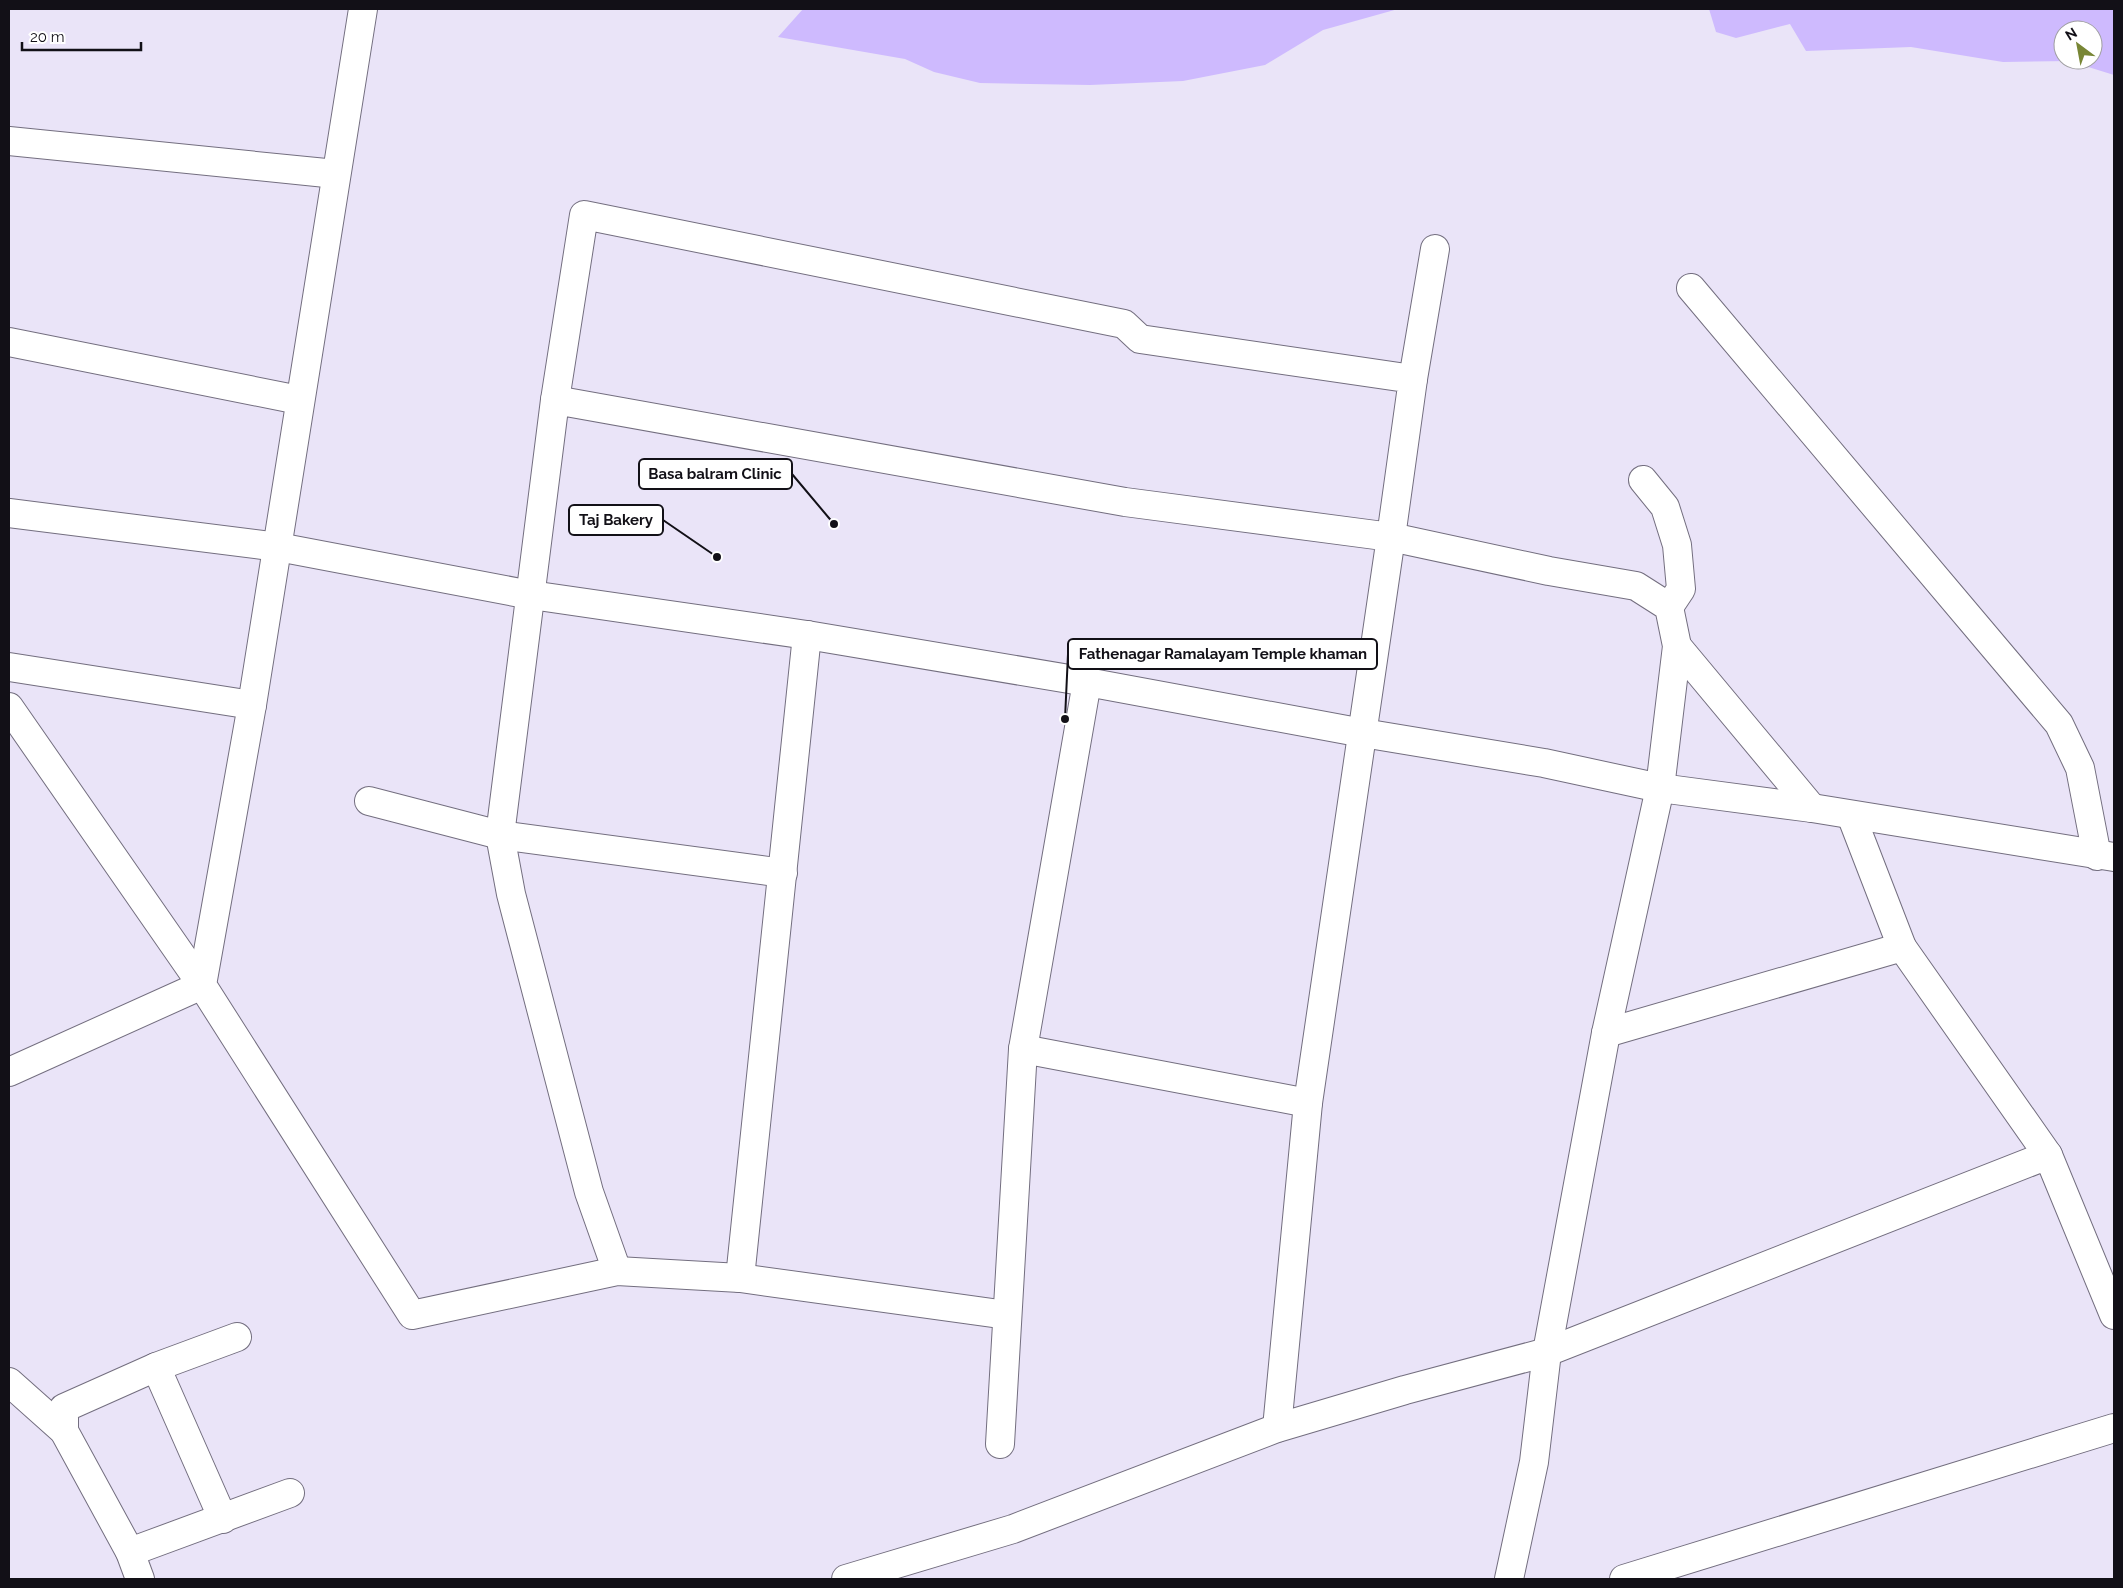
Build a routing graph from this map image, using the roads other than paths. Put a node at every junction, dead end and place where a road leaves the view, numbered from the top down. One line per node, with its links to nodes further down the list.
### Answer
1 (361, 21): 3 (street)
2 (9, 141): 3 (street)
3 (336, 174): 8 (street)
4 (1435, 249): 7 (street)
5 (1690, 288): 28 (street)
6 (9, 342): 8 (street)
7 (1413, 379): 9 (street); 12 (street)
8 (300, 400): 13 (street)
9 (555, 400): 12 (street); 14 (street)
10 (1643, 480): 15 (street)
11 (9, 513): 13 (street)
12 (1391, 537): 15 (street); 22 (street)
13 (278, 547): 14 (street); 20 (street)
14 (531, 595): 16 (street); 27 (street)
15 (1670, 607): 17 (street)
16 (807, 635): 19 (street); 29 (street)
17 (1677, 646): 23 (street); 25 (street)
18 (9, 667): 20 (street)
19 (1086, 682): 22 (street); 33 (street)
20 (252, 705): 31 (street)
21 (9, 707): 31 (street)
22 (1363, 733): 23 (street); 35 (street)
23 (1660, 788): 25 (street); 32 (street)
24 (369, 801): 27 (street)
25 (1812, 808): 26 (street)
26 (1850, 815): 28 (street); 30 (street)
27 (500, 835): 29 (street); 37 (street)
28 (2106, 857)
29 (782, 873): 38 (street)
30 (1902, 947): 32 (street); 36 (street)
31 (202, 985): 34 (street); 37 (street)
32 (1606, 1032): 42 (street)
33 (1023, 1049): 35 (street); 39 (street)
34 (9, 1072)
35 (1308, 1103): 45 (street)
36 (2048, 1154): 40 (street); 42 (street)
37 (617, 1271): 38 (street)
38 (740, 1278): 39 (street)
39 (1008, 1315): 48 (street)
40 (2114, 1315)
41 (237, 1337): 43 (street)
42 (1547, 1352): 45 (street); 54 (street)
43 (156, 1367): 47 (street); 50 (street)
44 (9, 1382): 47 (street)
45 (1277, 1428): 53 (street)
46 (2114, 1428): 55 (street)
47 (64, 1430): 51 (street)
48 (1000, 1444)
49 (290, 1493): 50 (street)
50 (223, 1520): 51 (street)
51 (130, 1552): 52 (street)
52 (140, 1579)
53 (846, 1579)
54 (1509, 1579)
55 (1624, 1579)

